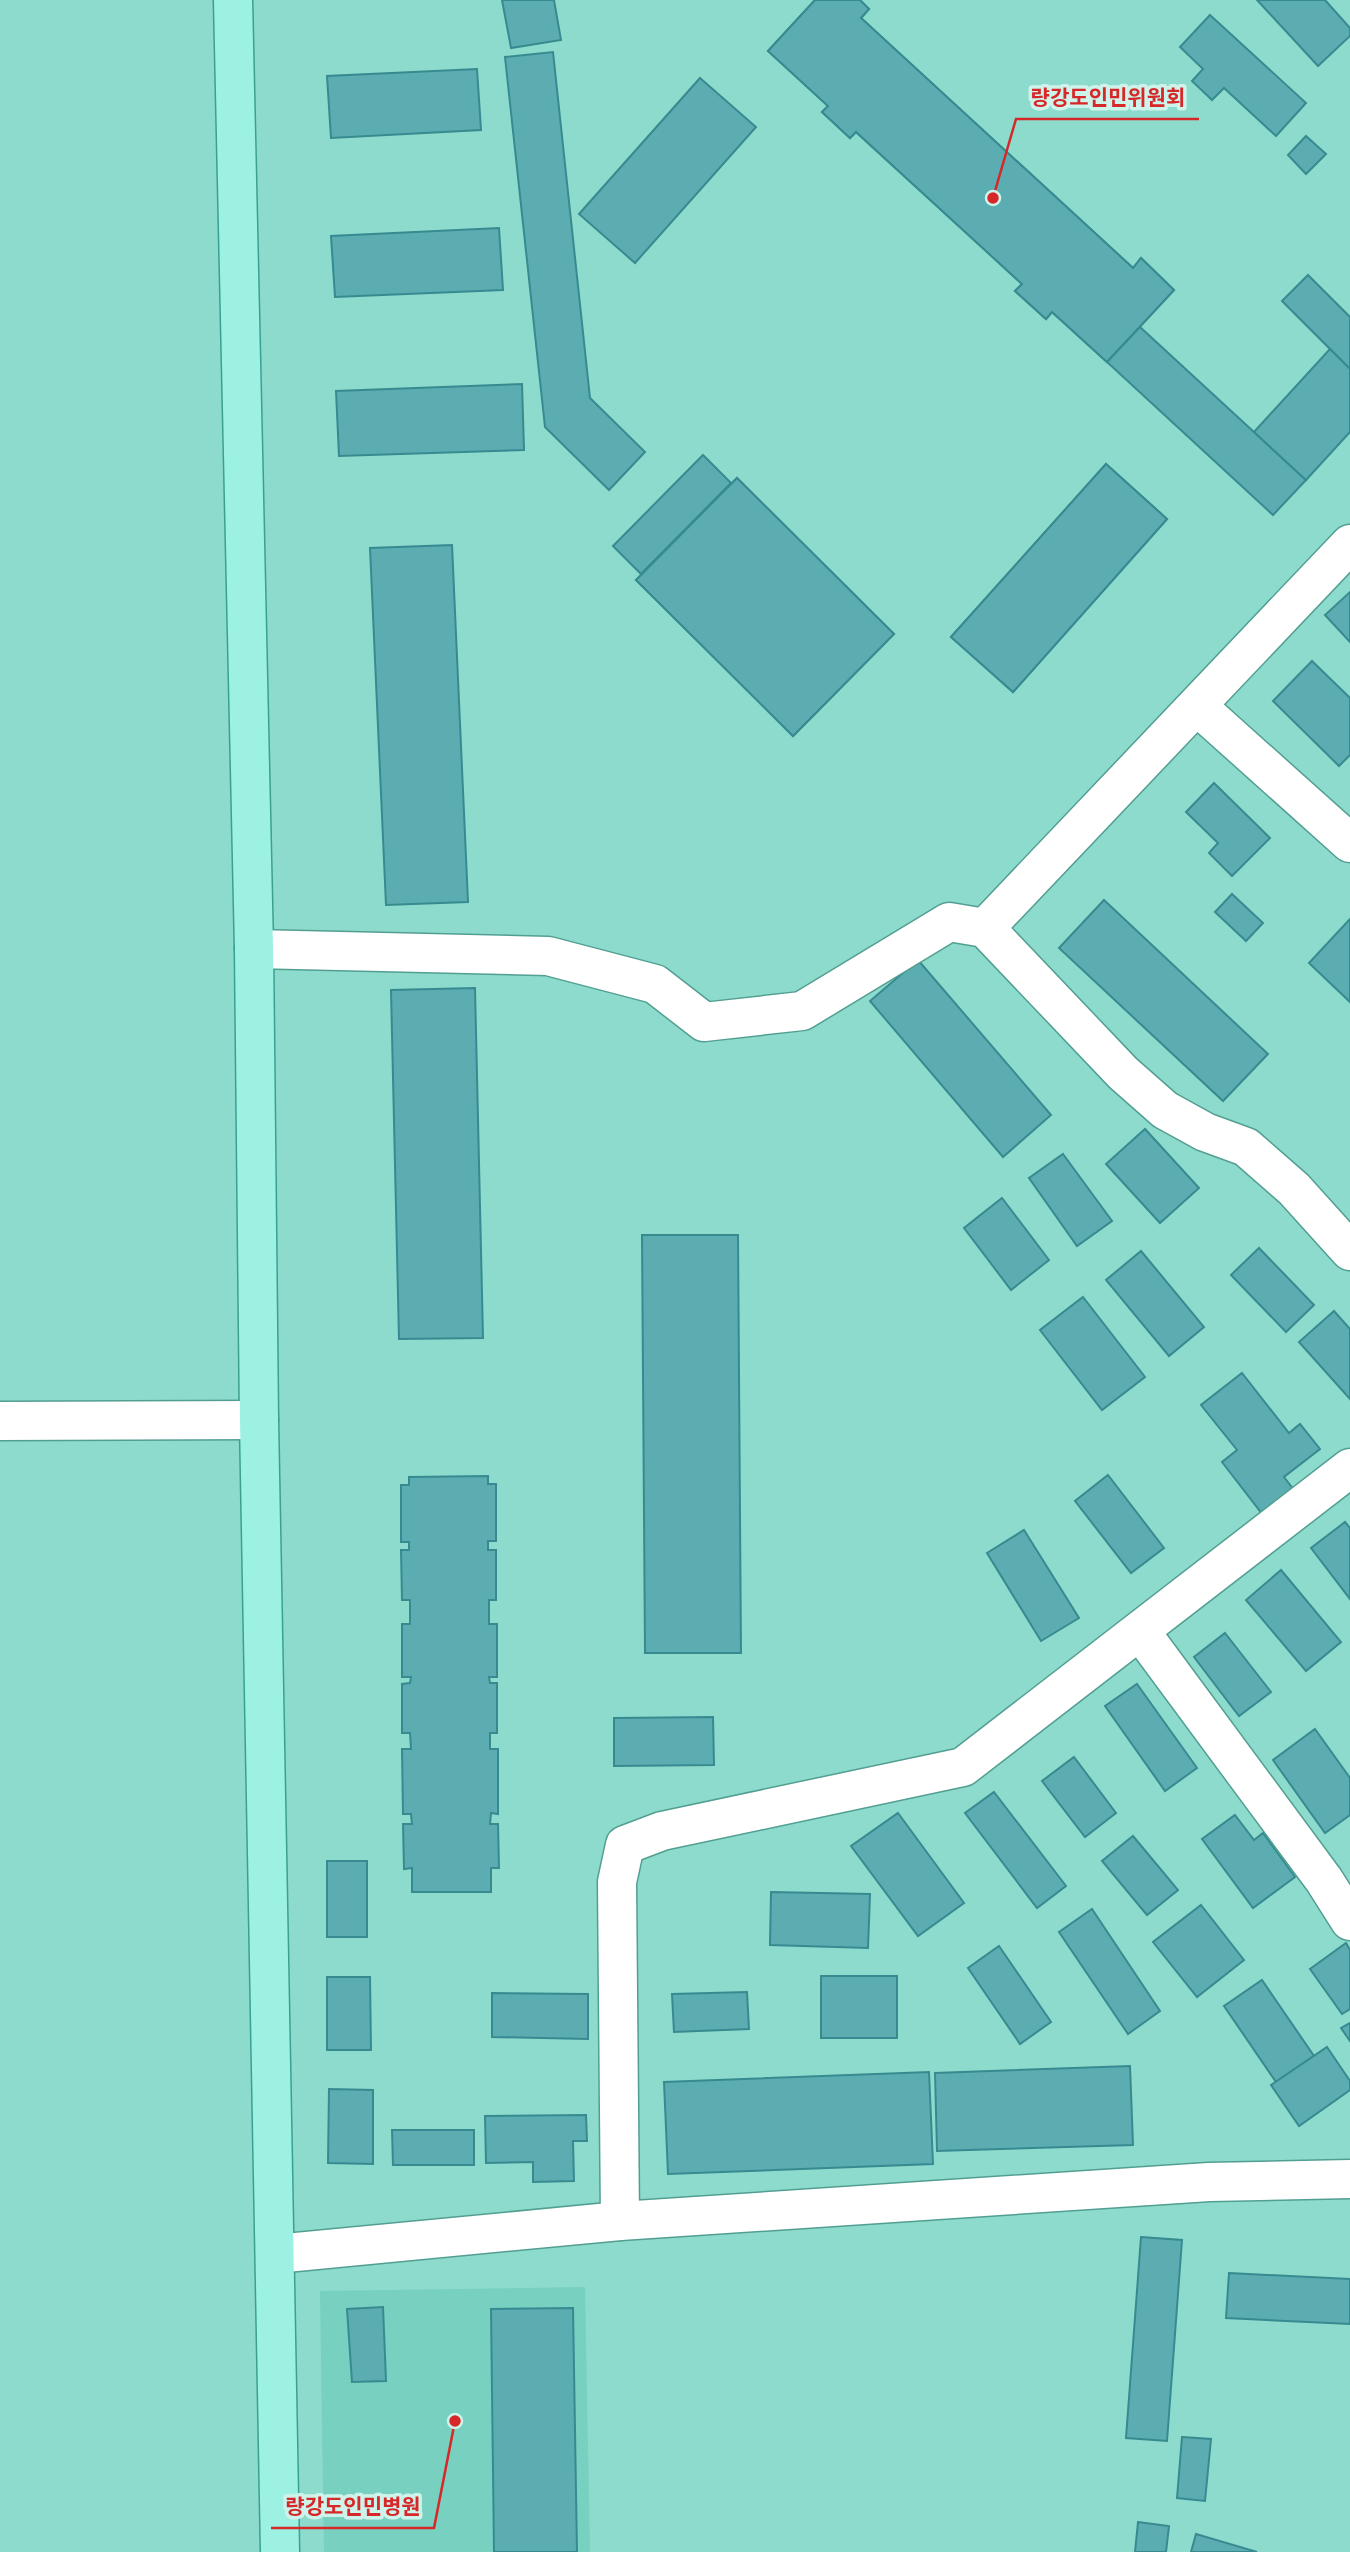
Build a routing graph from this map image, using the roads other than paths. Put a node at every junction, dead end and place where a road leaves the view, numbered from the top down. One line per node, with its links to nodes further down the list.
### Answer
1 (233, 0): 6 (main road)
2 (1350, 544): 3 (street)
3 (1197, 706): 4 (street); 5 (street)
4 (1350, 843)
5 (985, 928): 6 (street); 7 (street)
6 (254, 949): 8 (main road)
7 (1350, 1251)
8 (259, 1420): 9 (street); 16 (main road)
9 (0, 1421)
10 (1350, 1468): 11 (street)
11 (1140, 1631): 12 (street); 15 (street)
12 (1337, 1870): 13 (street)
13 (1350, 1921)
14 (1350, 2179): 15 (street)
15 (620, 2221): 16 (street)
16 (275, 2255): 17 (main road)
17 (280, 2552)

